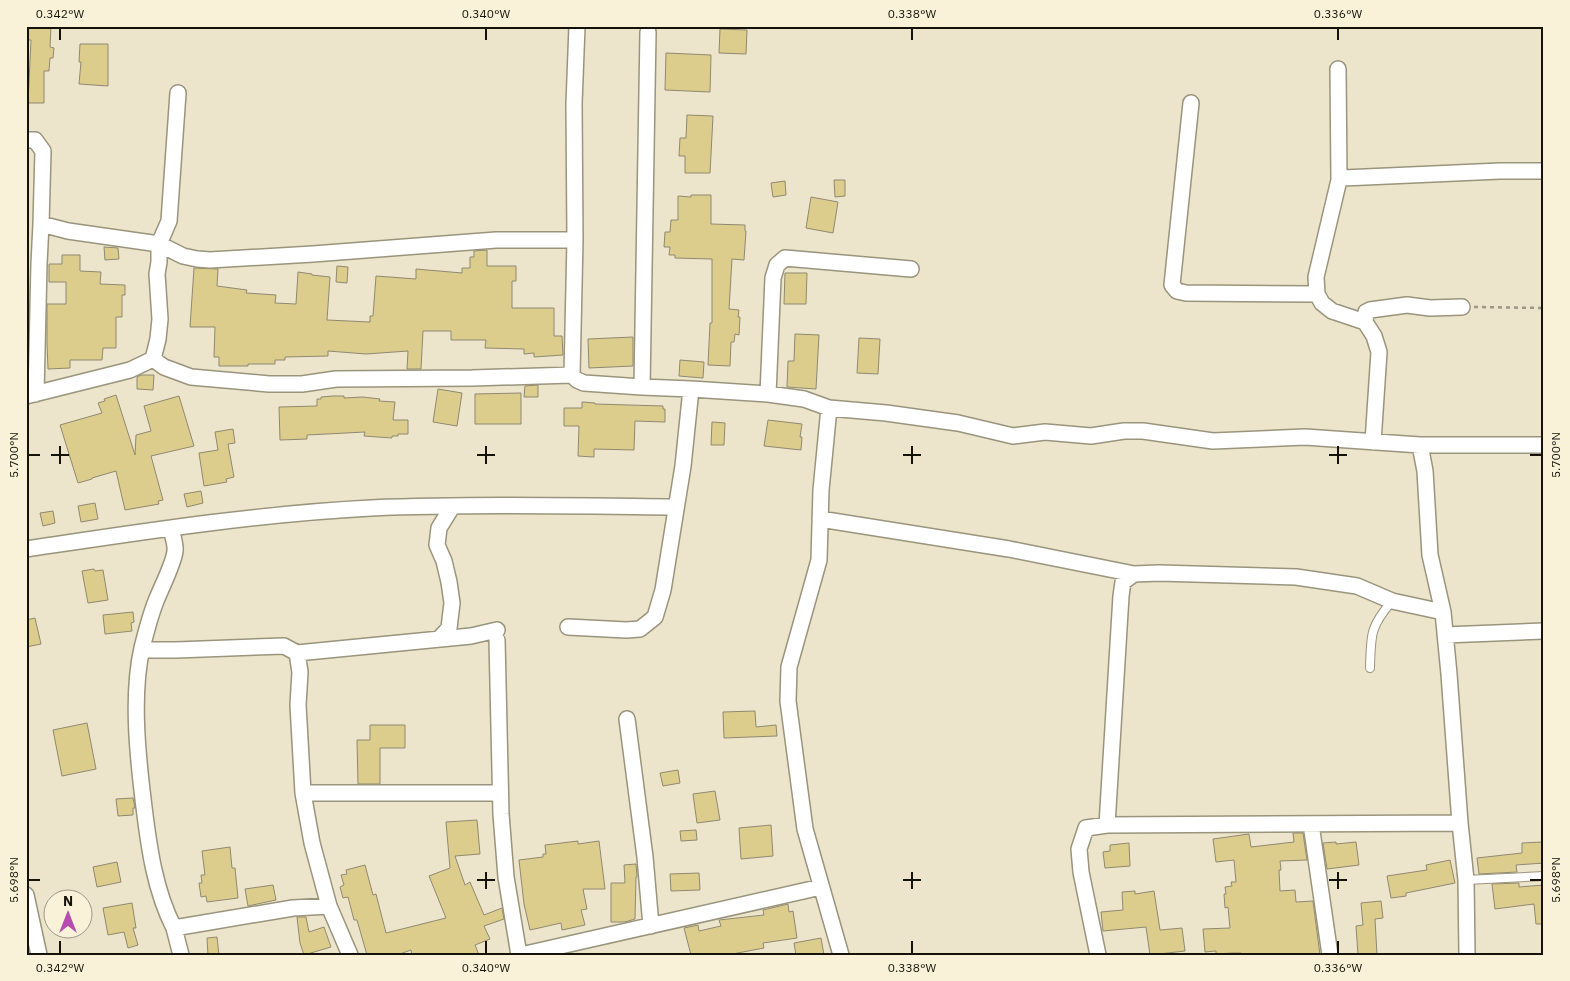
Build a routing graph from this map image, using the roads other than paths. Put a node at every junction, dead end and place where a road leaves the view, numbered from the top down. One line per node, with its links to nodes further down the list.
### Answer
1 (577, 26): 10 (street)
2 (648, 32): 19 (street)
3 (1338, 69): 8 (street)
4 (178, 92): 11 (street)
5 (1191, 103): 14 (street)
6 (26, 140): 9 (street)
7 (1544, 171): 8 (street)
8 (1339, 180): 14 (street)
9 (41, 224): 11 (street); 12 (street)
10 (575, 240): 11 (street); 18 (street)
11 (159, 244): 17 (street)
12 (32, 264): 22 (street)
13 (911, 269): 21 (street)
14 (1317, 294): 16 (street)
15 (1462, 307): 16 (street)
16 (1365, 322): 24 (street)
17 (153, 359): 18 (street); 22 (street)
18 (572, 375): 19 (street)
19 (642, 387): 20 (street)
20 (691, 389): 21 (street); 28 (street)
21 (768, 394): 23 (street)
22 (31, 395)
23 (829, 408): 24 (street); 29 (street)
24 (1373, 442): 25 (street)
25 (1420, 445): 26 (street); 34 (street)
26 (1544, 446)
27 (452, 507): 28 (street); 30 (street); 38 (street)
28 (676, 507): 35 (street)
29 (820, 519): 32 (street); 50 (street)
30 (171, 528): 31 (street); 39 (street)
31 (26, 549)
32 (1134, 574): 33 (street); 47 (street)
33 (1392, 601): 34 (street); 41 (lane)
34 (1442, 612): 37 (street)
35 (568, 627)
36 (1544, 630): 37 (street)
37 (1445, 635): 45 (street)
38 (439, 639): 40 (street); 44 (street)
39 (142, 650): 40 (street); 54 (street)
40 (297, 653): 43 (street)
41 (1370, 668)
42 (626, 719): 53 (street)
43 (303, 793): 44 (street); 52 (street)
44 (500, 793): 58 (street)
45 (1460, 823): 46 (street); 49 (street)
46 (1311, 824): 47 (street); 61 (street)
47 (1107, 825): 60 (street)
48 (1544, 876): 49 (lane)
49 (1466, 880): 62 (street)
50 (822, 887): 53 (street); 59 (street)
51 (26, 895): 55 (street)
52 (329, 906): 54 (street); 57 (street)
53 (652, 926): 58 (street)
54 (174, 928): 56 (street)
55 (39, 955)
56 (181, 955)
57 (350, 955)
58 (520, 955)
59 (841, 955)
60 (1098, 955)
61 (1330, 955)
62 (1467, 955)

